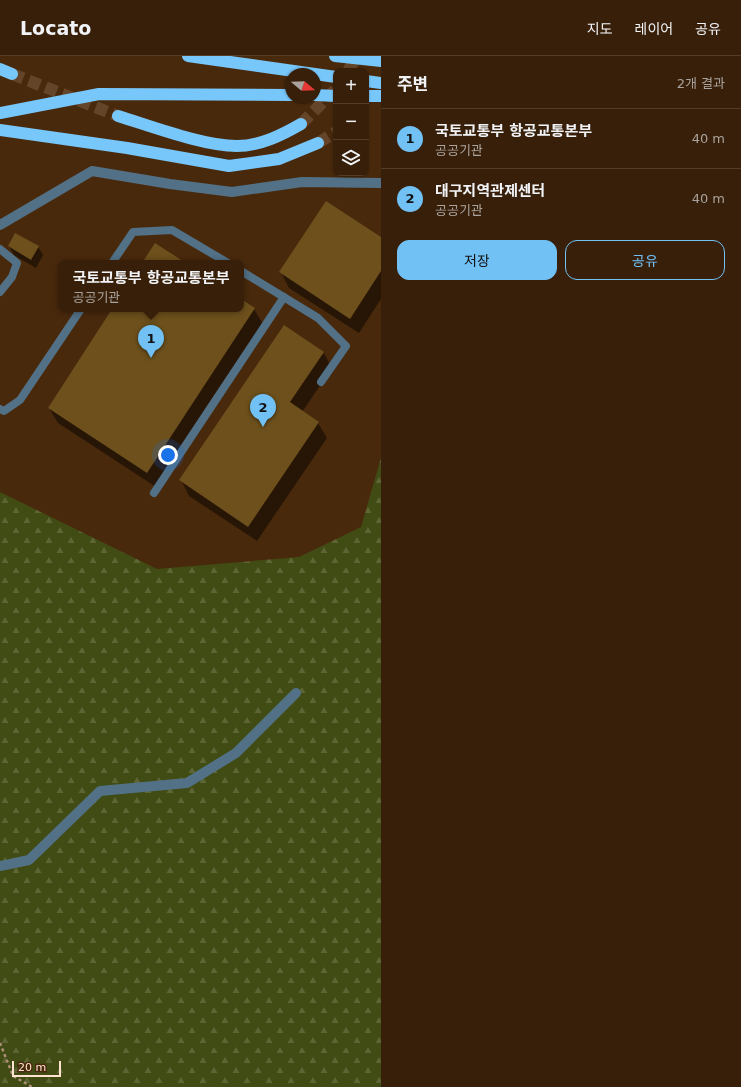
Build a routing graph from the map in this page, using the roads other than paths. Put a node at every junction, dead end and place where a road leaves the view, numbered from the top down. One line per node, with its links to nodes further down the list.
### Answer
1 (188, 56): 6 (highway)
2 (335, 56): 3 (highway)
3 (381, 61)
4 (0, 69): 5 (highway)
5 (12, 74)
6 (333, 77)
7 (369, 81): 8 (highway)
8 (381, 83)
9 (285, 95): 14 (highway)
10 (321, 95): 11 (highway)
11 (333, 96)
12 (369, 96): 13 (highway)
13 (381, 96)
14 (0, 113)
15 (118, 116): 16 (highway)
16 (301, 124)
17 (0, 130): 18 (highway)
18 (318, 143)
19 (381, 183): 20 (street)
20 (0, 225)
21 (0, 249): 25 (lane)
22 (114, 260): 23 (lane)
23 (223, 260)
24 (244, 273): 26 (lane)
25 (0, 292)
26 (284, 297): 28 (lane); 30 (lane)
27 (79, 312): 29 (lane)
28 (321, 382)
29 (0, 409)
30 (154, 494)
31 (296, 693): 32 (street)
32 (0, 866)

